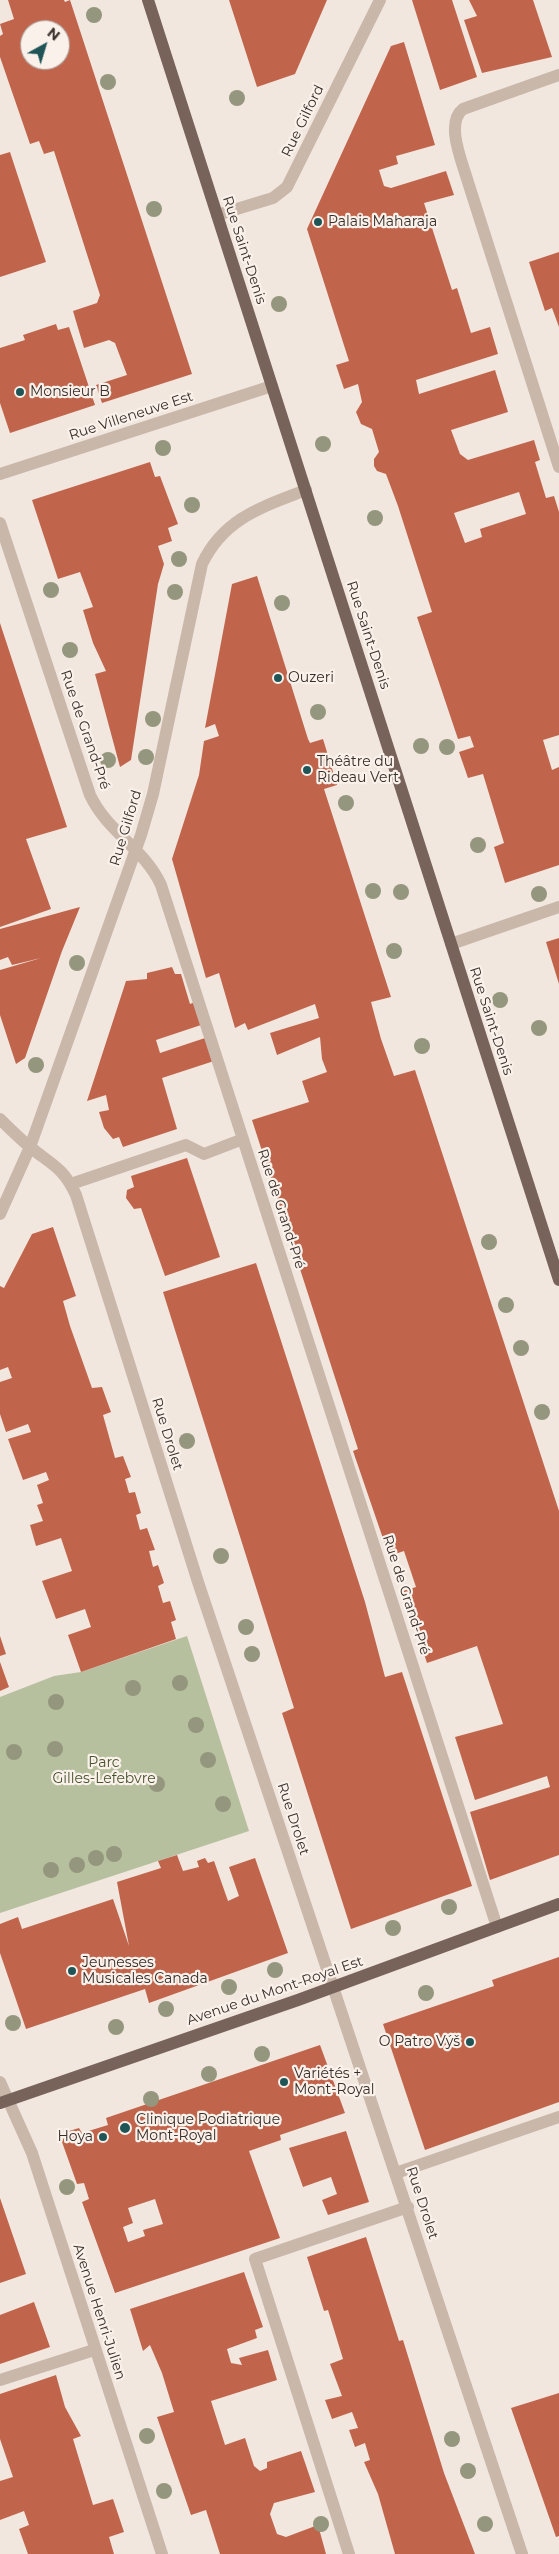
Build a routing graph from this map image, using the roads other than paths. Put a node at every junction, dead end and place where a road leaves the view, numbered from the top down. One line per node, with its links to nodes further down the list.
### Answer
1 (148, 0): 4 (main road, Rue Saint-Denis)
2 (380, 0): 4 (street, Rue Gilford)
3 (559, 75): 6 (street)
4 (217, 215): 5 (main road, Rue Saint-Denis)
5 (272, 386): 7 (street, Rue Villeneuve Est); 8 (main road, Rue Saint-Denis)
6 (559, 467)
7 (0, 474)
8 (306, 490): 10 (street, Rue Gilford); 12 (main road, Rue Saint-Denis)
9 (0, 523): 10 (street, Rue de Grand-Pré)
10 (137, 850): 14 (street, Rue de Grand-Pré); 15 (street, Rue Gilford)
11 (559, 907): 12 (street)
12 (451, 944): 18 (main road, Rue Saint-Denis)
13 (0, 1120): 15 (street, Rue Drolet)
14 (243, 1139): 16 (street); 20 (street, Rue de Grand-Pré)
15 (30, 1147): 16 (street, Rue Drolet); 17 (street, Rue Gilford)
16 (71, 1184): 21 (street, Rue Drolet)
17 (0, 1214)
18 (559, 1280)
19 (559, 1904): 20 (main road, Avenue du Mont-Royal Est)
20 (497, 1927): 21 (main road, Avenue du Mont-Royal Est)
21 (333, 1987): 23 (main road, Avenue du Mont-Royal Est); 25 (street, Rue Drolet)
22 (0, 2082): 23 (street, Avenue Henri-Julien)
23 (4, 2101): 27 (street, Avenue Henri-Julien)
24 (558, 2120): 25 (street)
25 (396, 2173): 26 (street, Rue Drolet)
26 (408, 2207): 30 (street); 31 (street, Rue Drolet)
27 (94, 2350): 28 (street); 29 (street, Avenue Henri-Julien)
28 (0, 2380)
29 (162, 2554)
30 (349, 2554)
31 (522, 2554)

